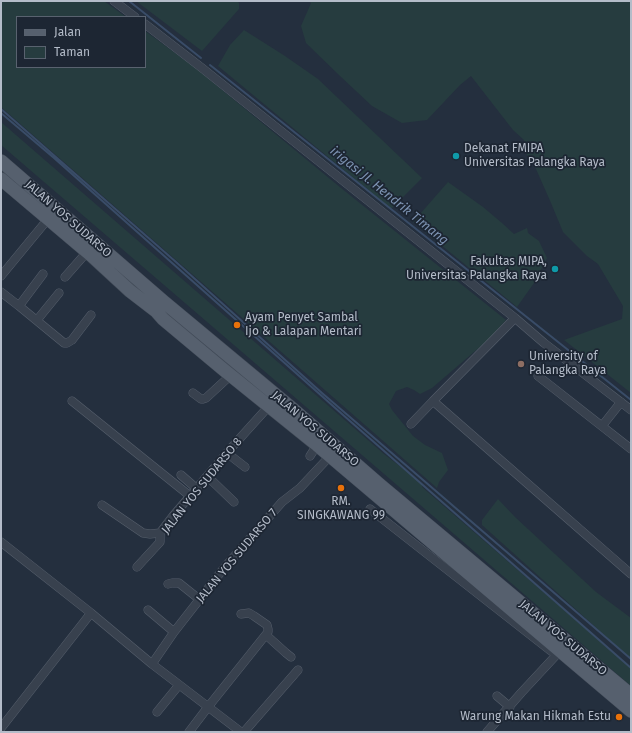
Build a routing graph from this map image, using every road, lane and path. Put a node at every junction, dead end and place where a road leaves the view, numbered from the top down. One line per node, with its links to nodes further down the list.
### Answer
1 (114, 1): 2 (street)
2 (134, 16)
3 (146, 25): 16 (street)
4 (1, 161): 14 (main road, JALAN YOS SUDARSO)
5 (1, 178): 6 (main road, JALAN YOS SUDARSO)
6 (48, 219): 7 (main road, JALAN YOS SUDARSO); 9 (street)
7 (87, 252): 10 (street); 14 (main road, JALAN YOS SUDARSO)
8 (43, 274): 13 (street)
9 (1, 276)
10 (65, 277)
11 (1, 292): 13 (street)
12 (59, 293): 17 (street)
13 (19, 306): 17 (street)
14 (160, 307): 18 (main road, JALAN YOS SUDARSO); 41 (main road, JALAN YOS SUDARSO)
15 (91, 315): 17 (street)
16 (515, 318): 22 (street); 23 (street)
17 (37, 320)
18 (231, 375): 20 (street); 24 (main road, JALAN YOS SUDARSO)
19 (538, 376): 27 (street)
20 (193, 393)
21 (72, 401): 35 (street)
22 (433, 401): 26 (street); 43 (street)
23 (621, 402): 25 (street); 27 (street)
24 (269, 406): 29 (street, JALAN YOS SUDARSO 8); 30 (main road, JALAN YOS SUDARSO)
25 (631, 410)
26 (411, 424)
27 (602, 426): 28 (street)
28 (631, 449)
29 (227, 453): 31 (street); 33 (street, JALAN YOS SUDARSO 8)
30 (330, 456): 41 (main road, JALAN YOS SUDARSO); 45 (street, JALAN YOS SUDARSO 7)
31 (245, 467)
32 (181, 476): 34 (street)
33 (207, 476): 34 (street, JALAN YOS SUDARSO 8); 36 (street)
34 (197, 489): 35 (street, JALAN YOS SUDARSO 8)
35 (190, 496): 39 (street, JALAN YOS SUDARSO 8)
36 (234, 502)
37 (102, 505): 39 (street)
38 (370, 510): 61 (street)
39 (160, 533): 42 (street, JALAN YOS SUDARSO 8)
40 (1, 542): 47 (street)
41 (449, 550): 51 (main road, JALAN YOS SUDARSO); 56 (main road, JALAN YOS SUDARSO)
42 (137, 567)
43 (631, 574)
44 (168, 584): 45 (street)
45 (199, 599): 49 (street, JALAN YOS SUDARSO 7)
46 (148, 610): 49 (street)
47 (91, 613): 53 (street); 62 (street)
48 (241, 614): 50 (street)
49 (174, 632): 53 (street, JALAN YOS SUDARSO 7)
50 (266, 635): 52 (street); 58 (street)
51 (560, 651): 59 (street); 61 (main road, JALAN YOS SUDARSO)
52 (291, 657)
53 (152, 664): 55 (street)
54 (298, 670): 65 (street)
55 (179, 685): 58 (street); 60 (street)
56 (631, 695)
57 (497, 696): 59 (street)
58 (208, 707): 63 (street); 64 (street)
59 (510, 707): 66 (street)
60 (157, 712)
61 (631, 712)
62 (1, 728)
63 (189, 732)
64 (241, 732)
65 (244, 732)
66 (488, 732)

